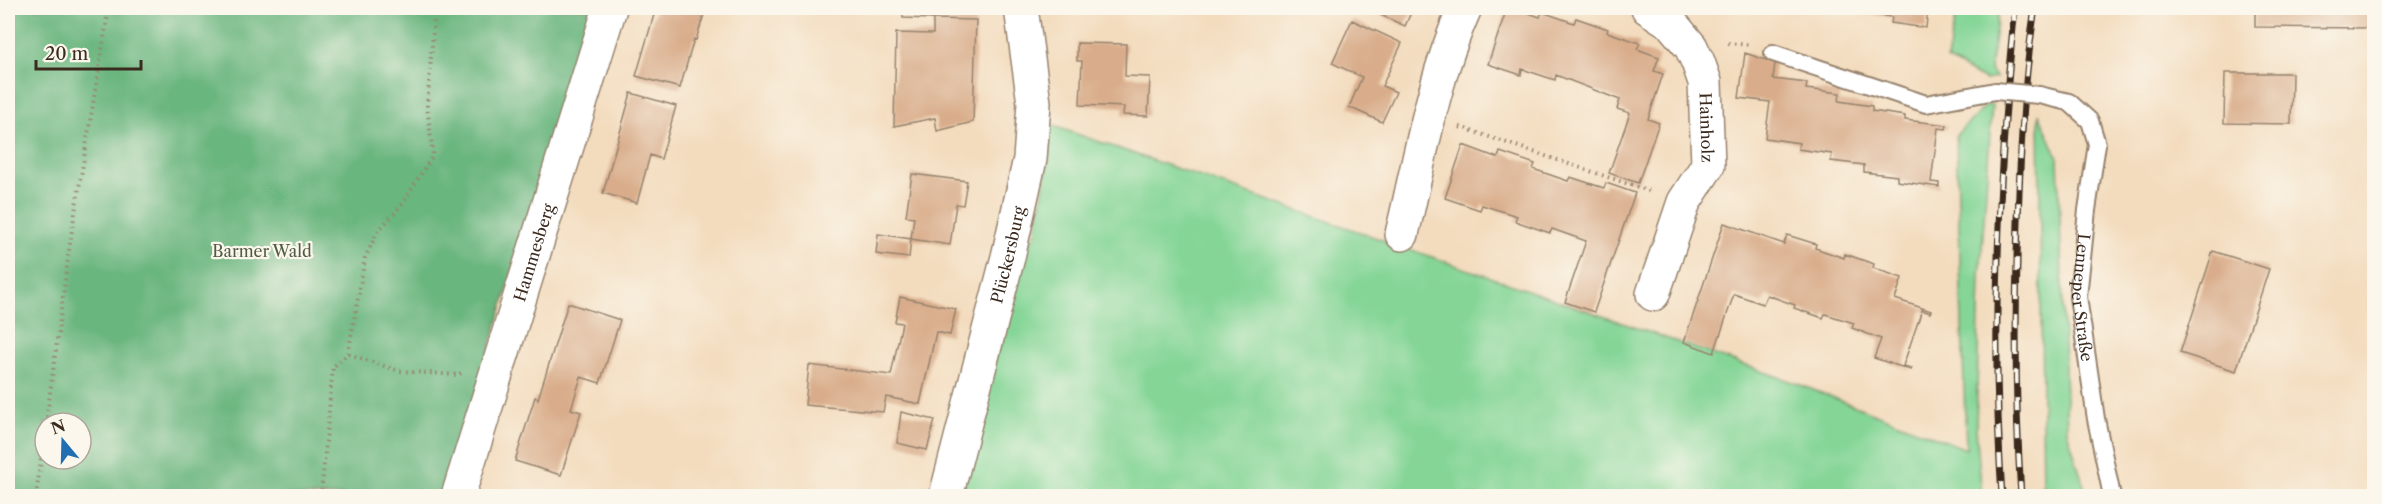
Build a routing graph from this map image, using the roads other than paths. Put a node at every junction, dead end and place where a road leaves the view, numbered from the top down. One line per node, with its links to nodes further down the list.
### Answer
1 (610, 8): 8 (street, Hammesberg)
2 (1021, 8): 9 (street, Plückersburg)
3 (1464, 8): 6 (street)
4 (1665, 13): 7 (street, Hainholz)
5 (1773, 52): 10 (lane, Lenneper Straße, bridge)
6 (1402, 234)
7 (1653, 294)
8 (458, 496)
9 (946, 496)
10 (2112, 496)

